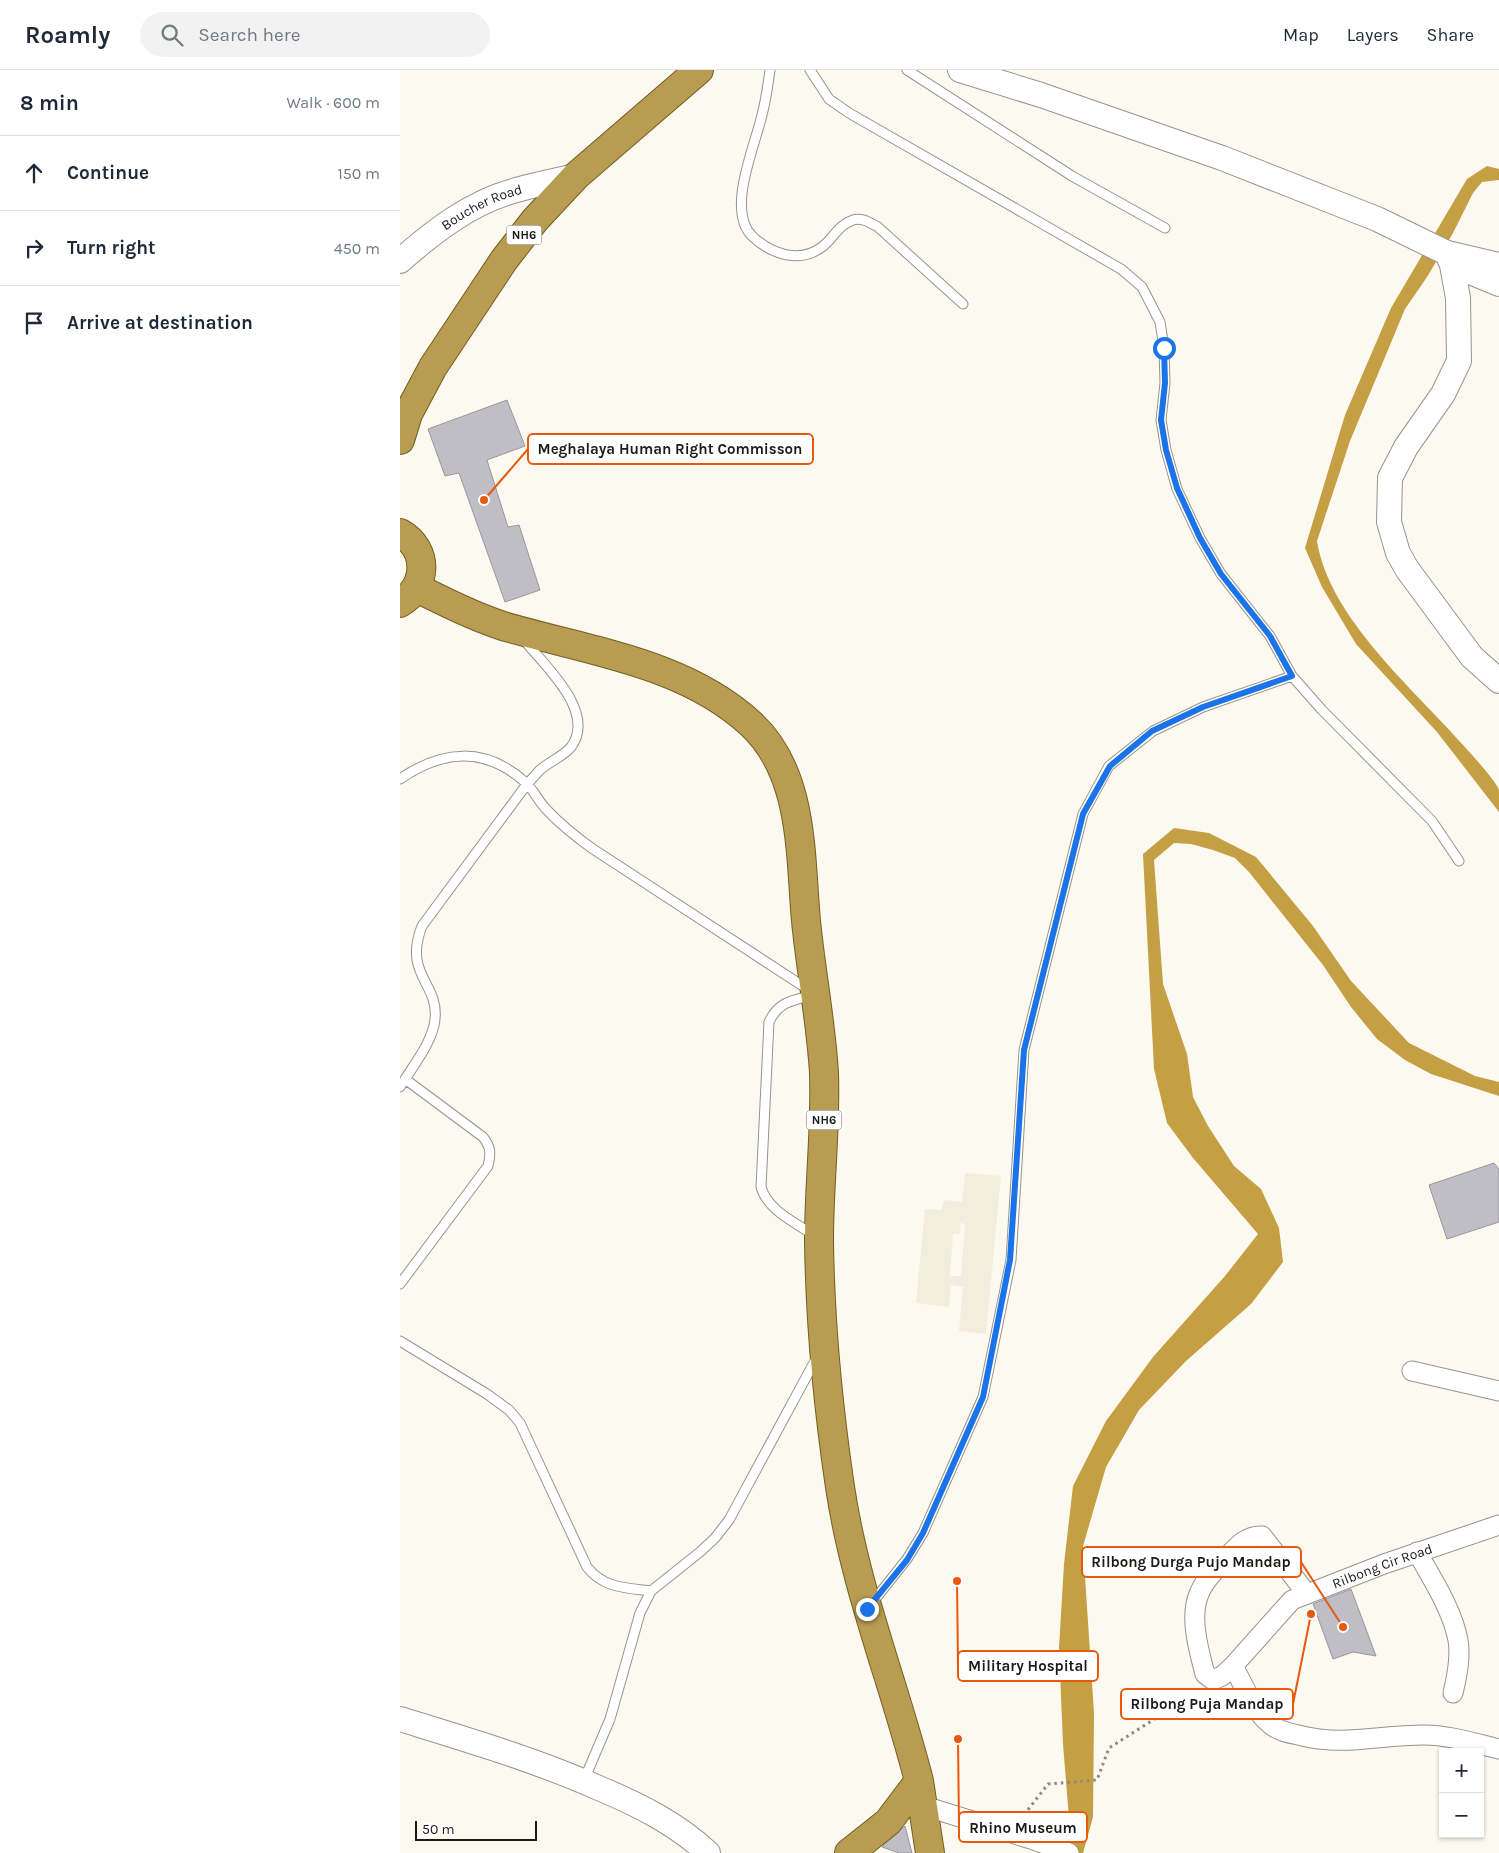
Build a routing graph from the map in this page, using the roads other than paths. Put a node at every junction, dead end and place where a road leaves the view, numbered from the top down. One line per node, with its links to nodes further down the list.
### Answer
1 (699, 70): 6 (highway, NH6)
2 (770, 70): 12 (lane)
3 (810, 70): 17 (lane)
4 (907, 70): 7 (lane)
5 (960, 70): 8 (street)
6 (576, 176): 9 (street, Boucher Road); 13 (highway, NH6)
7 (1165, 228)
8 (1447, 253): 10 (street); 11 (street); 18 (street)
9 (400, 261)
10 (1499, 265)
11 (1499, 284)
12 (963, 304)
13 (400, 440)
14 (400, 533): 15 (highway, NH6)
15 (408, 595): 16 (highway, NH6)
16 (516, 630): 20 (lane); 22 (highway, NH6)
17 (1292, 676): 21 (lane); 35 (lane)
18 (1499, 681)
19 (400, 779): 20 (lane)
20 (527, 784): 22 (lane); 23 (lane)
21 (1459, 861)
22 (816, 995): 25 (highway, NH6); 25 (lane)
23 (405, 1079): 24 (lane); 26 (lane)
24 (400, 1087)
25 (820, 1239): 28 (highway, NH6)
26 (400, 1284)
27 (400, 1341): 33 (lane)
28 (825, 1342): 33 (lane); 35 (highway, NH6)
29 (1412, 1371): 30 (street)
30 (1499, 1391)
31 (1499, 1524): 32 (street, Rilbong Cir Road)
32 (1417, 1552): 34 (street, Rilbong Cir Road); 37 (street)
33 (651, 1591): 40 (lane)
34 (1307, 1594): 36 (street, Rilbong Cir Road); 36 (street, Rilbong Cir Road)
35 (867, 1609): 41 (highway, NH6)
36 (1233, 1666): 39 (street)
37 (1453, 1693)
38 (400, 1719): 40 (street)
39 (1499, 1748)
40 (583, 1781): 42 (street)
41 (921, 1794): 43 (highway); 44 (highway); 45 (street)
42 (708, 1853)
43 (849, 1853)
44 (930, 1853)
45 (1069, 1853)

